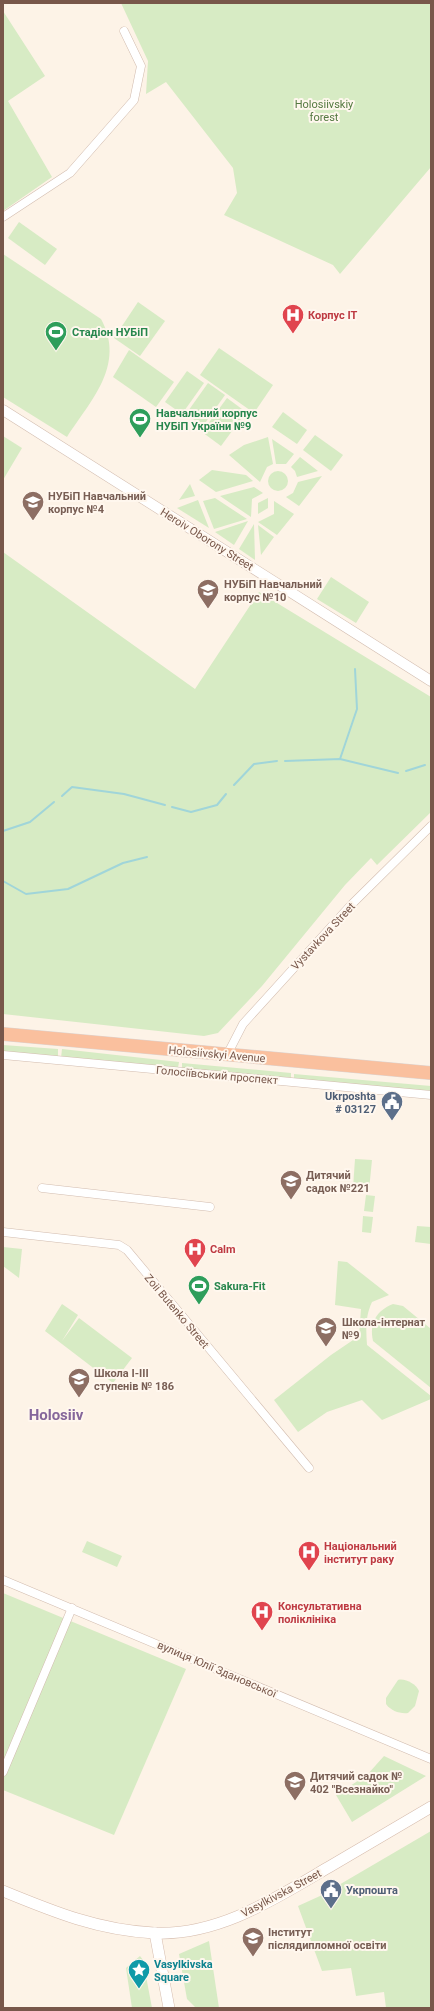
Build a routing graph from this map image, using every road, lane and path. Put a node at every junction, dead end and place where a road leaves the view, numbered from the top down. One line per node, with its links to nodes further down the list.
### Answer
1 (124, 31): 2 (street)
2 (3, 217)
3 (3, 410): 4 (street, Heroiv Oborony Street)
4 (431, 681)
5 (431, 826): 8 (street, Vystavkova Street)
6 (3, 1034): 8 (highway, Holosiivskyi Avenue)
7 (3, 1055): 10 (street, Голосіївський проспект)
8 (227, 1055): 9 (highway, Holosiivskyi Avenue)
9 (431, 1073)
10 (431, 1096)
11 (42, 1188): 12 (street)
12 (210, 1207)
13 (3, 1232): 14 (street, Zoii Butenko Street)
14 (309, 1468)
15 (3, 1580): 16 (street, вулиця Юлії Здановської)
16 (72, 1608): 17 (street, вулиця Юлії Здановської); 18 (street)
17 (431, 1759)
18 (3, 1772)
19 (431, 1807): 21 (main road, Vasylkivska Street)
20 (3, 1891): 21 (main road, Vasylkivska Street)
21 (155, 1933): 22 (main road)
22 (169, 2008)

